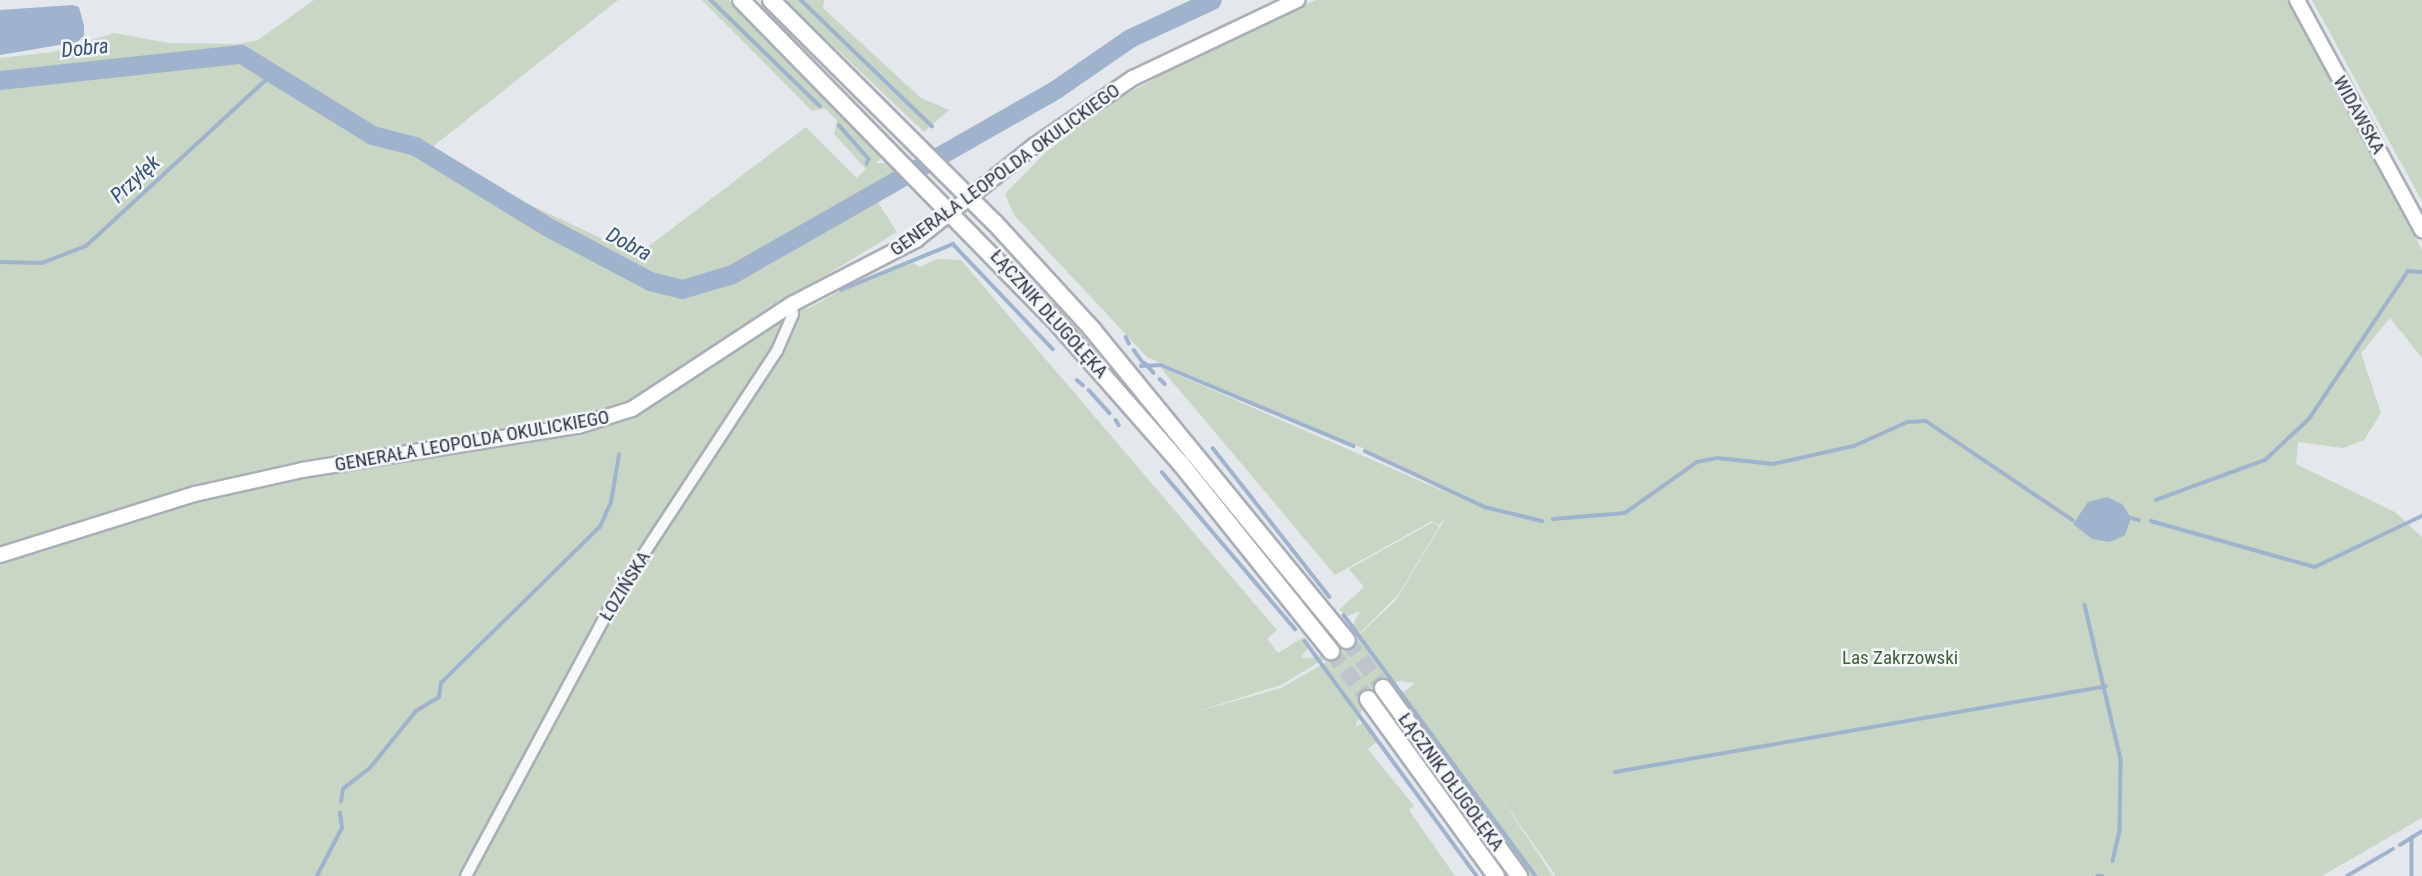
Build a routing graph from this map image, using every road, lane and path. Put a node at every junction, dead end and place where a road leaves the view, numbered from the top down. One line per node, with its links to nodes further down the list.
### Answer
1 (741, 0): 6 (main road, ŁĄCZNIK DŁUGOŁĘKA)
2 (771, 0): 5 (main road, ŁĄCZNIK DŁUGOŁĘKA)
3 (1297, 0): 5 (street, GENERAŁA LEOPOLDA OKULICKIEGO)
4 (2297, 0): 7 (street, WIDAWSKA)
5 (970, 198): 6 (street, GENERAŁA LEOPOLDA OKULICKIEGO); 10 (main road, ŁĄCZNIK DŁUGOŁĘKA)
6 (954, 212): 8 (street, GENERAŁA LEOPOLDA OKULICKIEGO); 11 (main road, ŁĄCZNIK DŁUGOŁĘKA)
7 (2422, 230)
8 (792, 304): 9 (street, GENERAŁA LEOPOLDA OKULICKIEGO); 14 (street, ŁOZIŃSKA)
9 (0, 555)
10 (1347, 640)
11 (1331, 651)
12 (1383, 688): 16 (main road, ŁĄCZNIK DŁUGOŁĘKA)
13 (1368, 699): 15 (main road, ŁĄCZNIK DŁUGOŁĘKA)
14 (466, 876)
15 (1496, 876)
16 (1519, 876)

